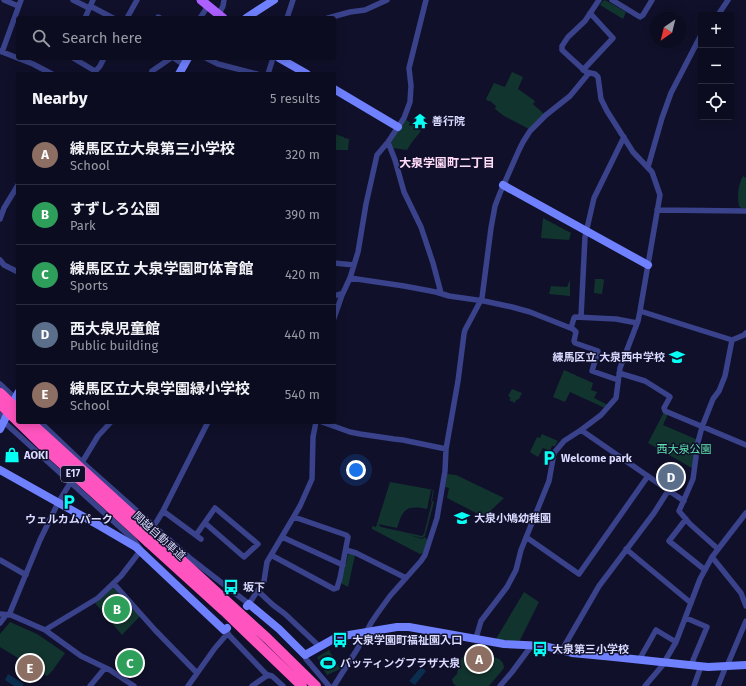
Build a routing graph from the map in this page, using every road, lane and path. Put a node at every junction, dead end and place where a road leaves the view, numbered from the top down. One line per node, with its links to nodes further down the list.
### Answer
1 (4, 0): 16 (street)
2 (21, 0): 16 (street)
3 (73, 0): 17 (street)
4 (93, 0): 17 (street)
5 (137, 0): 23 (street)
6 (224, 0): 20 (street)
7 (274, 0): 25 (street)
8 (293, 0): 26 (street)
9 (387, 0): 27 (street)
10 (426, 0): 52 (street)
11 (599, 0): 19 (street)
12 (612, 0): 13 (street)
13 (652, 0)
14 (728, 0): 18 (street)
15 (206, 2): 20 (main road); 24 (street)
16 (18, 6): 29 (street)
17 (90, 7): 21 (street); 22 (street)
18 (720, 12)
19 (590, 13): 41 (street); 41 (street)
20 (222, 14)
21 (86, 16)
22 (109, 16)
23 (128, 16)
24 (201, 16)
25 (251, 16)
26 (288, 16)
27 (335, 16)
28 (698, 41): 55 (street)
29 (1, 51): 30 (street)
30 (16, 57)
31 (24, 60): 40 (street)
32 (35, 60): 40 (street)
33 (76, 60): 43 (street)
34 (103, 60): 44 (street)
35 (170, 60): 45 (street)
36 (210, 60): 47 (street)
37 (272, 60): 48 (street)
38 (283, 60): 49 (street)
39 (186, 62): 46 (street)
40 (34, 64): 42 (street)
41 (583, 70): 50 (street)
42 (48, 72)
43 (93, 72)
44 (95, 72)
45 (151, 72)
46 (180, 72)
47 (249, 72)
48 (269, 72)
49 (304, 72)
50 (589, 73): 53 (street); 56 (street)
51 (336, 90): 52 (street)
52 (398, 127): 54 (street)
53 (624, 138): 55 (street); 61 (street)
54 (388, 142): 64 (street); 68 (street)
55 (648, 167): 58 (street)
56 (503, 185): 61 (street); 71 (street)
57 (16, 188): 60 (street)
58 (657, 210): 59 (street); 65 (street)
59 (746, 211)
60 (0, 219)
61 (586, 232): 65 (street); 74 (street)
62 (0, 260): 66 (street)
63 (336, 263): 64 (street)
64 (354, 265): 67 (street)
65 (648, 265): 72 (street)
66 (16, 271)
67 (350, 278): 68 (street); 70 (street)
68 (441, 293): 71 (street)
69 (336, 295): 70 (street)
70 (342, 295): 73 (street)
71 (481, 301): 76 (street); 99 (street)
72 (640, 311): 75 (street); 78 (street)
73 (336, 312)
74 (581, 317): 75 (street); 76 (street)
75 (637, 323): 79 (street)
76 (571, 328): 80 (street)
77 (746, 333): 78 (street)
78 (732, 340): 96 (street)
79 (619, 373): 80 (street); 96 (street)
80 (618, 380): 97 (street)
81 (0, 384): 83 (street)
82 (0, 393): 86 (highway, bridge)
83 (16, 397)
84 (16, 400): 88 (street)
85 (0, 404): 87 (highway, 関越自動車道 / E17, bridge)
86 (16, 408)
87 (16, 420)
88 (1, 422): 103 (street)
89 (20, 424): 113 (highway, 関越自動車道 / E17, bridge)
90 (32, 424): 113 (highway, 関越自動車道 / E17, bridge)
91 (42, 424): 100 (street)
92 (109, 424): 100 (street)
93 (207, 424): 107 (street)
94 (316, 424): 109 (street)
95 (328, 424): 99 (street)
96 (702, 426): 98 (street); 105 (street)
97 (581, 430): 102 (street); 116 (street)
98 (746, 445)
99 (446, 449): 127 (street)
100 (82, 462): 103 (street); 113 (street)
101 (0, 470): 106 (street)
102 (648, 476): 104 (street); 116 (street)
103 (70, 483): 106 (street); 112 (street)
104 (668, 490): 105 (street); 118 (street)
105 (684, 501): 110 (street)
106 (58, 503): 114 (street); 126 (street)
107 (163, 511): 111 (street); 113 (street)
108 (746, 513): 119 (street)
109 (294, 517): 115 (street); 120 (street)
110 (686, 519): 119 (street); 125 (street)
111 (205, 523): 111 (street)
112 (122, 529): 114 (street); 117 (street)
113 (152, 534): 117 (street); 131 (street); 160 (highway, 関越自動車道 / E17); 161 (highway, 関越自動車道 / E17)
114 (117, 536): 117 (street)
115 (282, 537): 121 (street); 124 (street)
116 (526, 537): 140 (street)
117 (139, 548): 128 (street); 138 (street)
118 (626, 549): 130 (street); 144 (street)
119 (718, 549): 122 (street)
120 (346, 550): 124 (street); 127 (street)
121 (272, 555): 124 (street); 129 (street)
122 (712, 557): 125 (street); 132 (street)
123 (0, 560): 126 (street)
124 (343, 565)
125 (705, 570): 130 (street)
126 (26, 575): 133 (street)
127 (406, 578): 139 (street)
128 (114, 584): 137 (street); 153 (street)
129 (258, 591): 131 (street); 143 (street)
130 (691, 603): 134 (street)
131 (248, 605): 145 (street)
132 (746, 606)
133 (5, 615): 136 (street); 137 (street)
134 (686, 618): 141 (street); 148 (street)
135 (746, 621): 151 (street)
136 (0, 623)
137 (44, 630): 152 (street)
138 (226, 630): 153 (street); 154 (street)
139 (367, 632): 140 (street); 143 (street); 163 (street)
140 (476, 638): 142 (street)
141 (676, 642): 146 (street); 147 (street)
142 (532, 645): 144 (street); 164 (street)
143 (320, 647): 145 (street)
144 (562, 650): 146 (street)
145 (305, 655): 162 (street)
146 (639, 660): 147 (street)
147 (664, 663): 148 (street); 165 (street)
148 (691, 665): 150 (street)
149 (746, 665): 151 (street)
150 (701, 666): 151 (street); 166 (street)
151 (727, 666): 167 (street)
152 (105, 668): 155 (street); 156 (street)
153 (197, 673): 157 (street)
154 (268, 675): 158 (street); 159 (street)
155 (90, 686)
156 (134, 686)
157 (188, 686)
158 (252, 686)
159 (283, 686)
160 (302, 686)
161 (316, 686)
162 (329, 686)
163 (334, 686)
164 (500, 686)
165 (645, 686)
166 (694, 686)
167 (718, 686)

